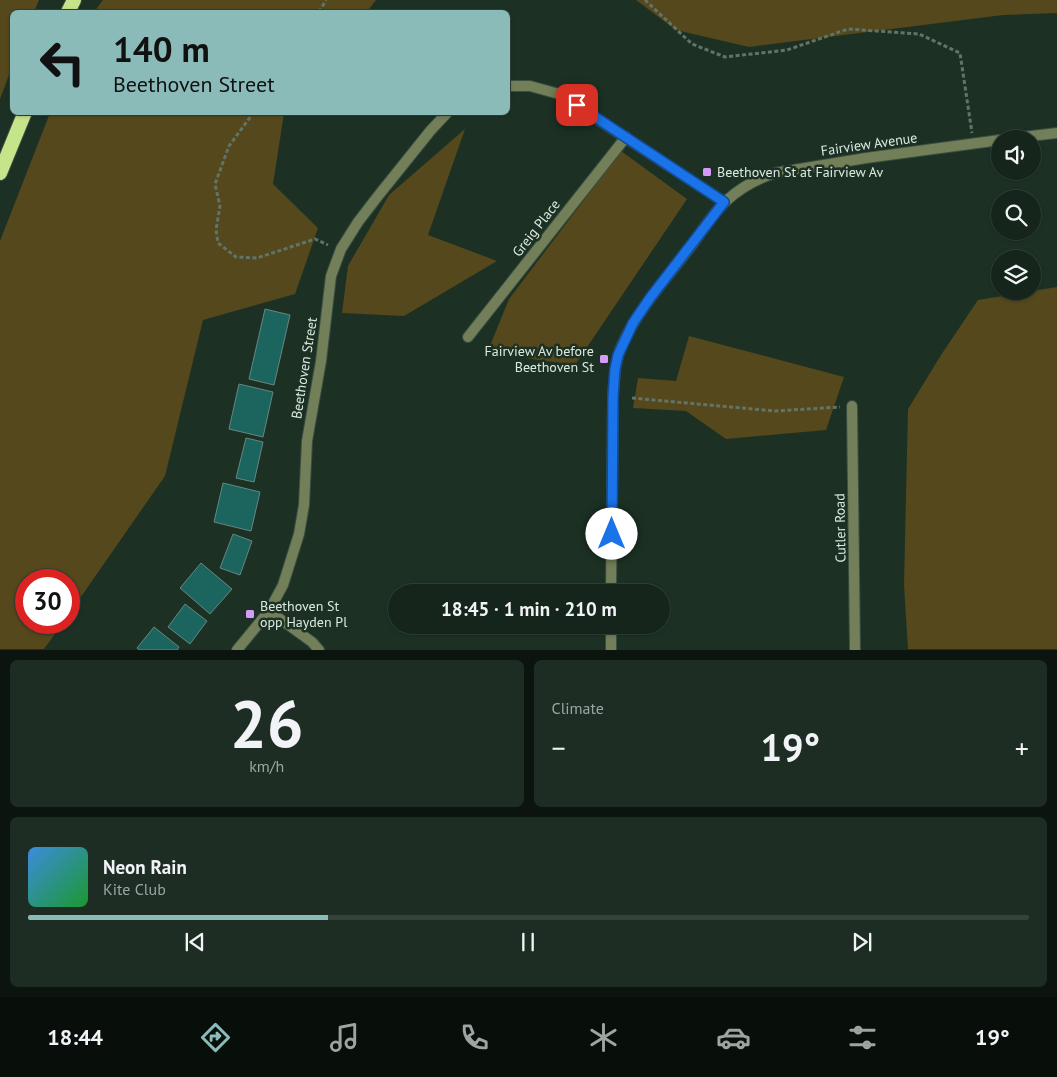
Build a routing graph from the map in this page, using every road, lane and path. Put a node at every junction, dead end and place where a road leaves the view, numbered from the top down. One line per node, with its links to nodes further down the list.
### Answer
1 (645, 0): 10 (path)
2 (510, 86): 8 (street)
3 (24, 115): 11 (highway)
4 (252, 115): 13 (path)
5 (445, 115): 13 (street, Beethoven Street)
6 (1057, 133): 7 (street)
7 (1041, 135)
8 (626, 137): 12 (street); 14 (street, Greig Place)
9 (991, 141): 10 (street, Fairview Avenue)
10 (974, 144): 12 (street, Fairview Avenue)
11 (0, 173)
12 (724, 202): 18 (street, Fairview Avenue)
13 (341, 250): 19 (street, Beethoven Street)
14 (468, 336)
15 (632, 398): 17 (path)
16 (852, 406): 24 (street, Cutler Road)
17 (824, 408)
18 (611, 584)
19 (269, 611): 21 (street, Beethoven Street); 22 (street)
20 (611, 634): 23 (street)
21 (237, 650)
22 (319, 650)
23 (611, 650)
24 (856, 650)

